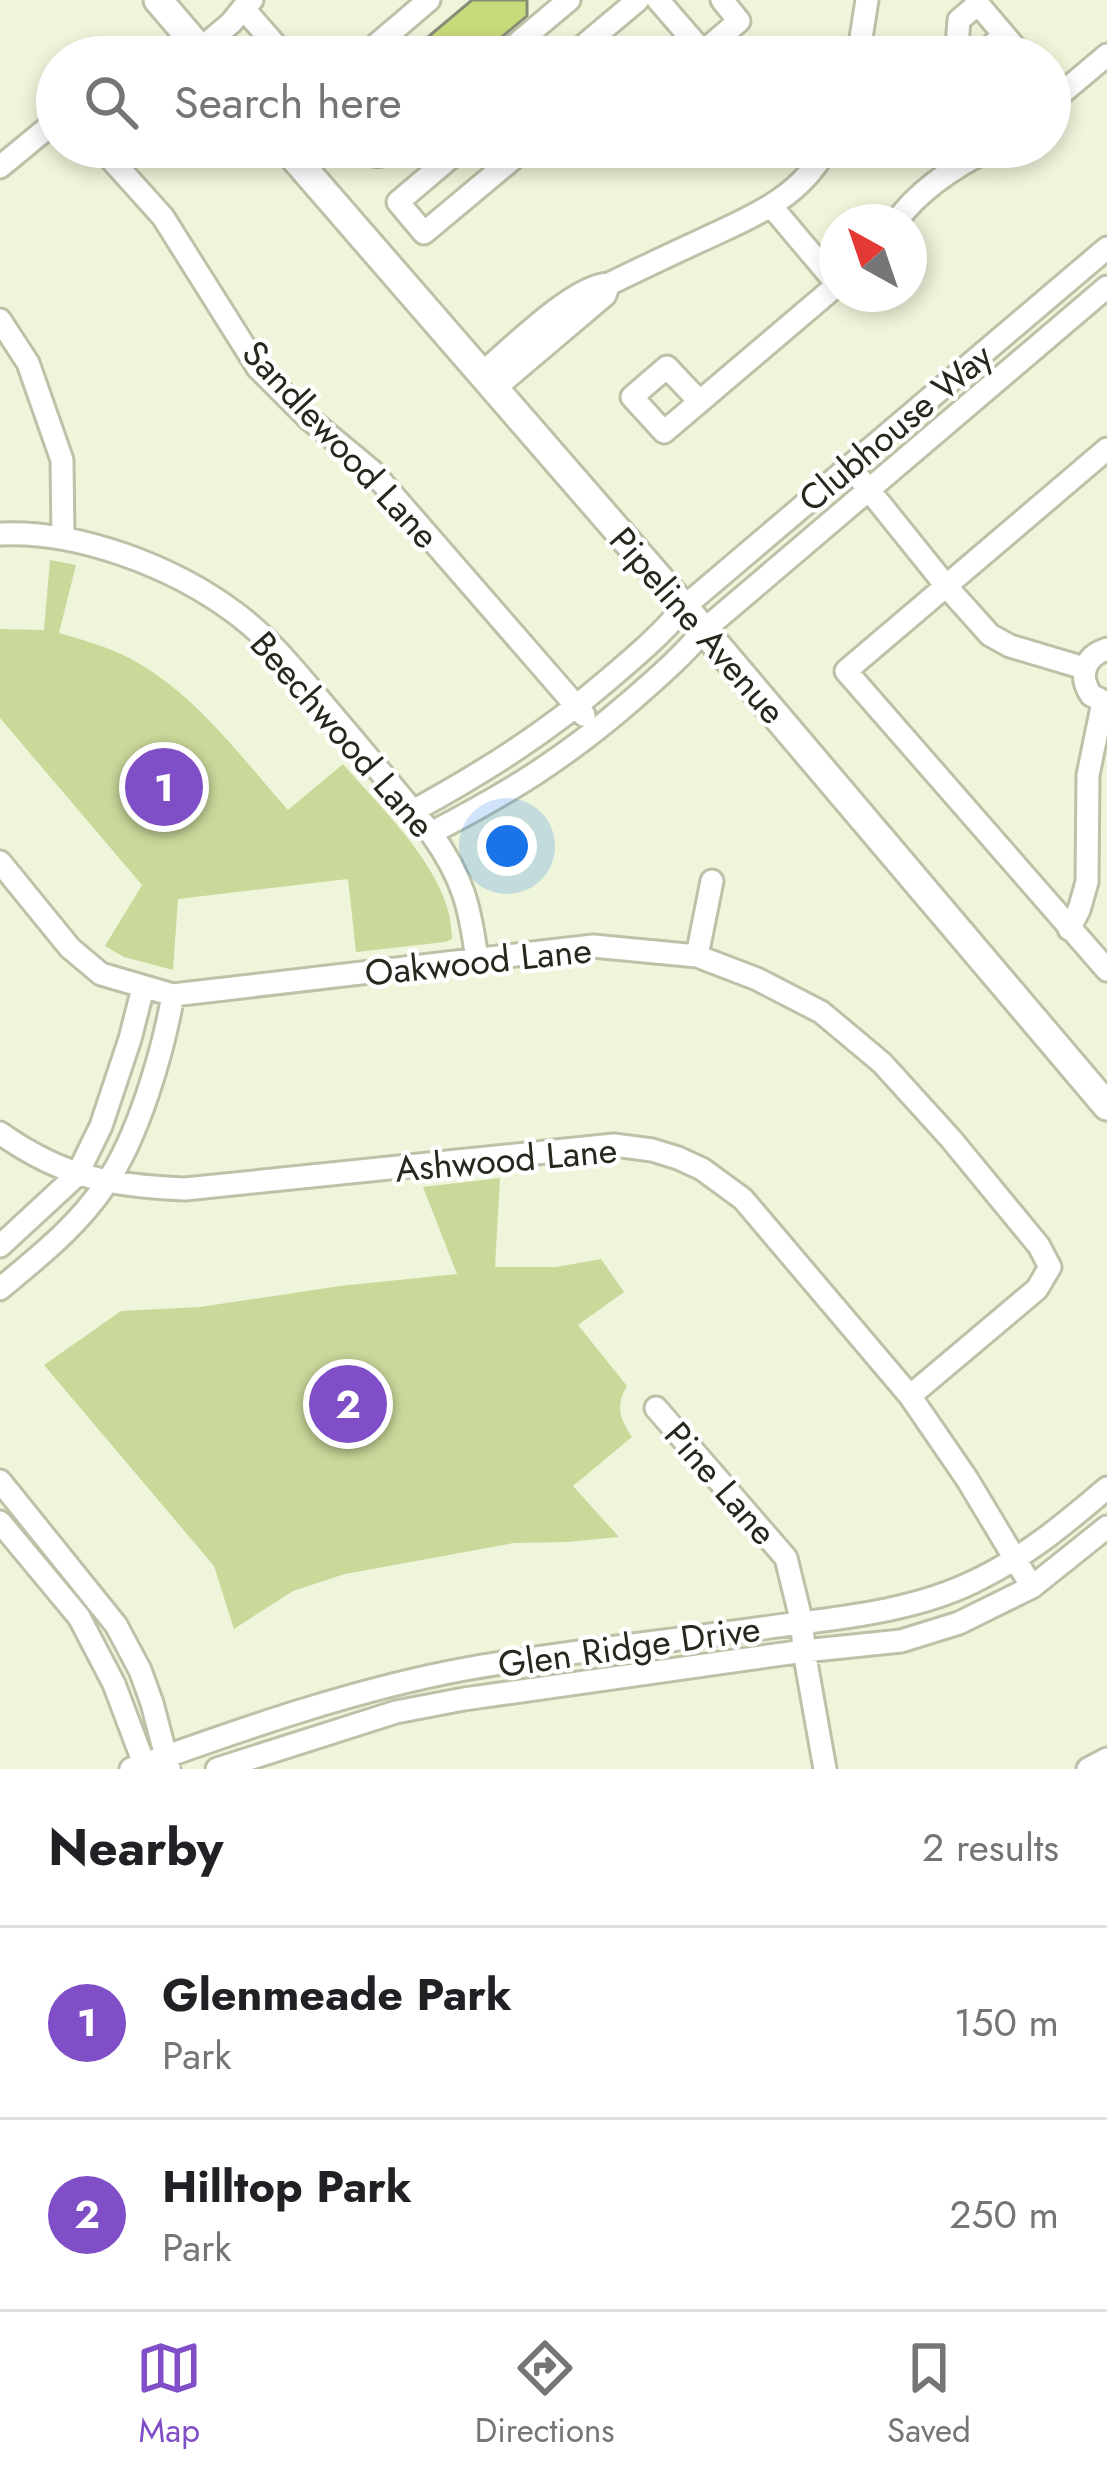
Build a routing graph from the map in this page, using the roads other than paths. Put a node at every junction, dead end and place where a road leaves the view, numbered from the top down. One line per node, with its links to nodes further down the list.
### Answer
1 (158, 0): 11 (main road)
2 (429, 0): 14 (street)
3 (569, 0): 15 (street)
4 (638, 0): 16 (street)
5 (658, 0): 17 (street)
6 (722, 0): 18 (street)
7 (867, 0): 19 (street)
8 (238, 6): 12 (street); 13 (street)
9 (958, 7): 10 (street)
10 (1004, 34): 20 (street)
11 (189, 36)
12 (216, 36)
13 (266, 36)
14 (387, 36)
15 (526, 36)
16 (595, 36)
17 (689, 36)
18 (722, 36)
19 (861, 36)
20 (1002, 36)
21 (1107, 55): 22 (street)
22 (1071, 82)
23 (36, 137): 24 (street)
24 (0, 167)
25 (119, 168): 51 (street, Sandlewood Lane)
26 (302, 168): 38 (main road, Pipeline Avenue)
27 (439, 168): 28 (street)
28 (502, 168)
29 (814, 168): 32 (street)
30 (956, 168): 31 (street)
31 (914, 204)
32 (772, 207): 34 (street); 38 (street)
33 (1107, 248): 41 (street, Clubhouse Way)
34 (819, 263)
35 (1107, 286): 42 (street, Clubhouse Way)
36 (819, 300): 39 (street)
37 (0, 320): 44 (street)
38 (487, 382): 46 (main road, Pipeline Avenue)
39 (699, 401)
40 (1107, 449): 45 (street)
41 (849, 466): 42 (street); 46 (street, Clubhouse Way)
42 (868, 489): 45 (street); 47 (street, Clubhouse Way)
43 (0, 534): 44 (street, Beechwood Lane)
44 (63, 537): 53 (street, Beechwood Lane)
45 (947, 587): 49 (street); 57 (street)
46 (684, 607): 47 (main road, Pipeline Avenue); 51 (street, Clubhouse Way)
47 (704, 630): 52 (street, Clubhouse Way); 63 (main road, Pipeline Avenue)
48 (1107, 649): 49 (street)
49 (1084, 668): 50 (street)
50 (1105, 703): 57 (street)
51 (577, 706): 52 (street, Sandlewood Lane); 53 (street, Clubhouse Way)
52 (597, 730): 54 (street, Clubhouse Way)
53 (413, 811): 54 (street, Beechwood Lane)
54 (431, 833): 59 (street, Beechwood Lane)
55 (0, 862): 61 (street, Oakwood Lane)
56 (712, 881): 58 (street)
57 (1069, 929): 60 (street)
58 (697, 956): 59 (street, Oakwood Lane); 69 (street, Oakwood Lane)
59 (477, 960): 62 (street, Oakwood Lane)
60 (1107, 970)
61 (142, 988): 62 (street, Oakwood Lane); 65 (street)
62 (173, 995): 66 (street)
63 (1107, 1106)
64 (0, 1133): 65 (street, Ashwood Lane)
65 (76, 1175): 66 (street, Ashwood Lane); 67 (street)
66 (108, 1183): 68 (street); 69 (street, Ashwood Lane)
67 (0, 1246)
68 (0, 1289)
69 (910, 1396): 75 (street, Ashwood Lane)
70 (656, 1408): 77 (street, Pine Lane)
71 (0, 1481): 80 (street)
72 (1107, 1488): 75 (street, Glen Ridge Drive)
73 (0, 1522): 80 (street)
74 (1107, 1527): 76 (street, Glen Ridge Drive)
75 (1017, 1559): 76 (street, Ashwood Lane); 77 (street, Glen Ridge Drive)
76 (1033, 1587): 78 (street, Glen Ridge Drive)
77 (802, 1623): 78 (street, Pine Lane); 80 (street, Glen Ridge Drive)
78 (804, 1651): 81 (street, Glen Ridge Drive); 82 (street, Pine Lane)
79 (1107, 1759): 83 (street)
80 (152, 1766)
81 (217, 1769)
82 (825, 1769)
83 (1088, 1769)

